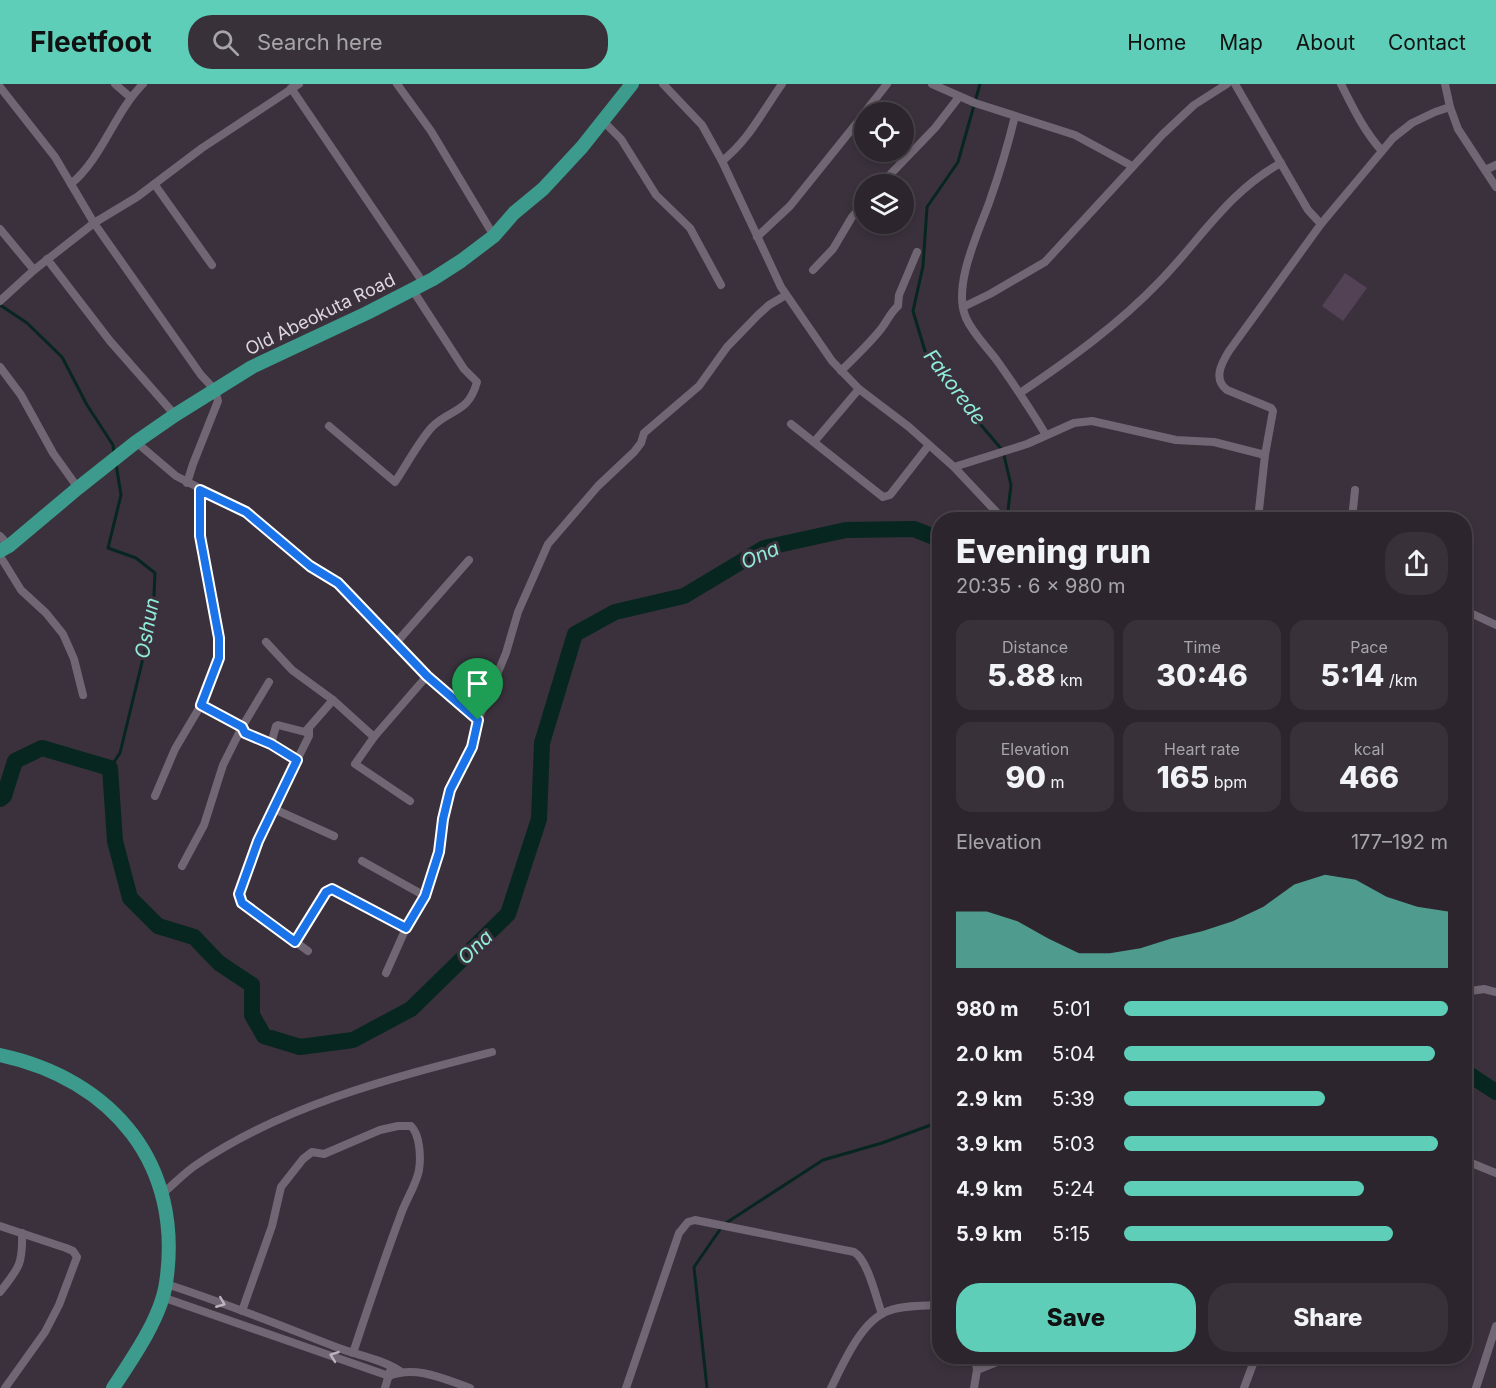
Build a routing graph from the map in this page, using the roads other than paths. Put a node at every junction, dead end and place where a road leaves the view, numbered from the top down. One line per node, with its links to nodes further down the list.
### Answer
1 (115, 84): 15 (street)
2 (143, 84): 15 (street)
3 (397, 84): 36 (street)
4 (632, 84): 20 (highway, Old Abeokuta Road)
5 (663, 84): 23 (street)
6 (782, 84): 23 (street)
7 (887, 84): 17 (street)
8 (933, 84): 16 (street)
9 (1227, 84): 26 (street)
10 (1234, 84): 24 (street)
11 (1341, 84): 22 (street)
12 (1445, 84): 18 (street)
13 (295, 86): 30 (street); 44 (street)
14 (0, 87): 29 (street)
15 (130, 97): 29 (street)
16 (959, 97): 19 (street); 28 (street)
17 (873, 102)
18 (1450, 107): 22 (street); 27 (street)
19 (1015, 116): 26 (street); 47 (street)
20 (603, 121): 36 (highway, Old Abeokuta Road); 43 (street)
21 (854, 126): 37 (street)
22 (1382, 151): 34 (street)
23 (722, 161): 37 (street)
24 (1281, 163): 34 (street); 52 (street)
25 (1496, 165): 27 (street)
26 (1132, 166): 47 (street)
27 (1485, 170): 31 (street)
28 (891, 174)
29 (71, 184): 33 (street)
30 (155, 184): 33 (street); 40 (street)
31 (1496, 187)
32 (854, 215): 42 (street)
33 (94, 224): 39 (street); 51 (street)
34 (1321, 225): 60 (street)
35 (0, 229): 41 (street)
36 (494, 237): 44 (highway, Old Abeokuta Road)
37 (757, 237): 45 (street)
38 (916, 252): 49 (street)
39 (47, 259): 41 (street); 53 (street)
40 (212, 265)
41 (34, 270): 46 (street)
42 (813, 270)
43 (721, 285)
44 (418, 286): 51 (highway, Old Abeokuta Road); 55 (street)
45 (786, 295): 49 (street); 80 (street)
46 (2, 299)
47 (963, 307): 52 (street)
48 (0, 367): 63 (street)
49 (841, 371): 50 (street)
50 (859, 389): 58 (street); 59 (street)
51 (215, 390): 53 (highway, Old Abeokuta Road); 62 (street)
52 (1020, 393): 56 (street)
53 (175, 416): 57 (highway, Old Abeokuta Road)
54 (791, 424): 58 (street)
55 (329, 426)
56 (1046, 435): 60 (street); 61 (street)
57 (136, 442): 62 (street); 63 (highway, Old Abeokuta Road)
58 (814, 442): 59 (street)
59 (929, 445): 61 (street)
60 (1265, 455): 67 (street)
61 (954, 467): 66 (street)
62 (187, 483): 64 (street)
63 (78, 488): 69 (highway, Old Abeokuta Road)
64 (200, 490): 74 (street); 79 (street)
65 (1355, 490): 68 (street)
66 (996, 512)
67 (1259, 512)
68 (1353, 512)
69 (2, 547): 77 (street)
70 (469, 560): 74 (street)
71 (1472, 614): 72 (street)
72 (1496, 625)
73 (266, 642): 78 (street)
74 (396, 643): 75 (street)
75 (427, 676): 80 (street); 83 (street)
76 (269, 682): 81 (street)
77 (83, 695)
78 (333, 700): 82 (street); 83 (street)
79 (201, 705): 81 (street); 86 (street)
80 (478, 720): 92 (street)
81 (242, 727): 84 (street); 91 (street)
82 (309, 729): 84 (street); 85 (street)
83 (374, 737): 87 (street)
84 (271, 744): 85 (street)
85 (297, 760): 88 (street)
86 (155, 796)
87 (410, 801)
88 (274, 809): 89 (street); 94 (street)
89 (334, 836)
90 (363, 861): 92 (street)
91 (182, 866)
92 (425, 896): 93 (street)
93 (406, 928): 94 (street); 96 (street)
94 (295, 942): 95 (street)
95 (308, 951)
96 (386, 973)
97 (1472, 991): 98 (street)
98 (1496, 992)
99 (492, 1052): 103 (street)
100 (0, 1055): 103 (highway)
101 (1472, 1163): 102 (street)
102 (1496, 1173)
103 (161, 1195): 106 (highway)
104 (0, 1226): 105 (street)
105 (22, 1233): 107 (street); 120 (street)
106 (164, 1290): 109 (street, one-way to 109); 119 (street, one-way to 106); 121 (highway)
107 (0, 1292)
108 (932, 1305): 110 (street)
109 (242, 1311): 112 (street); 112 (street)
110 (882, 1314): 124 (street); 125 (street)
111 (1496, 1326): 128 (street)
112 (353, 1353): 116 (street)
113 (976, 1364): 117 (street)
114 (992, 1364): 117 (street)
115 (1253, 1364): 127 (street)
116 (392, 1366): 118 (street); 119 (street)
117 (977, 1370): 126 (street)
118 (400, 1371): 119 (street); 123 (street)
119 (389, 1376): 122 (street)
120 (5, 1388)
121 (113, 1388)
122 (385, 1388)
123 (470, 1388)
124 (626, 1388)
125 (831, 1388)
126 (974, 1388)
127 (1244, 1388)
128 (1476, 1388)

